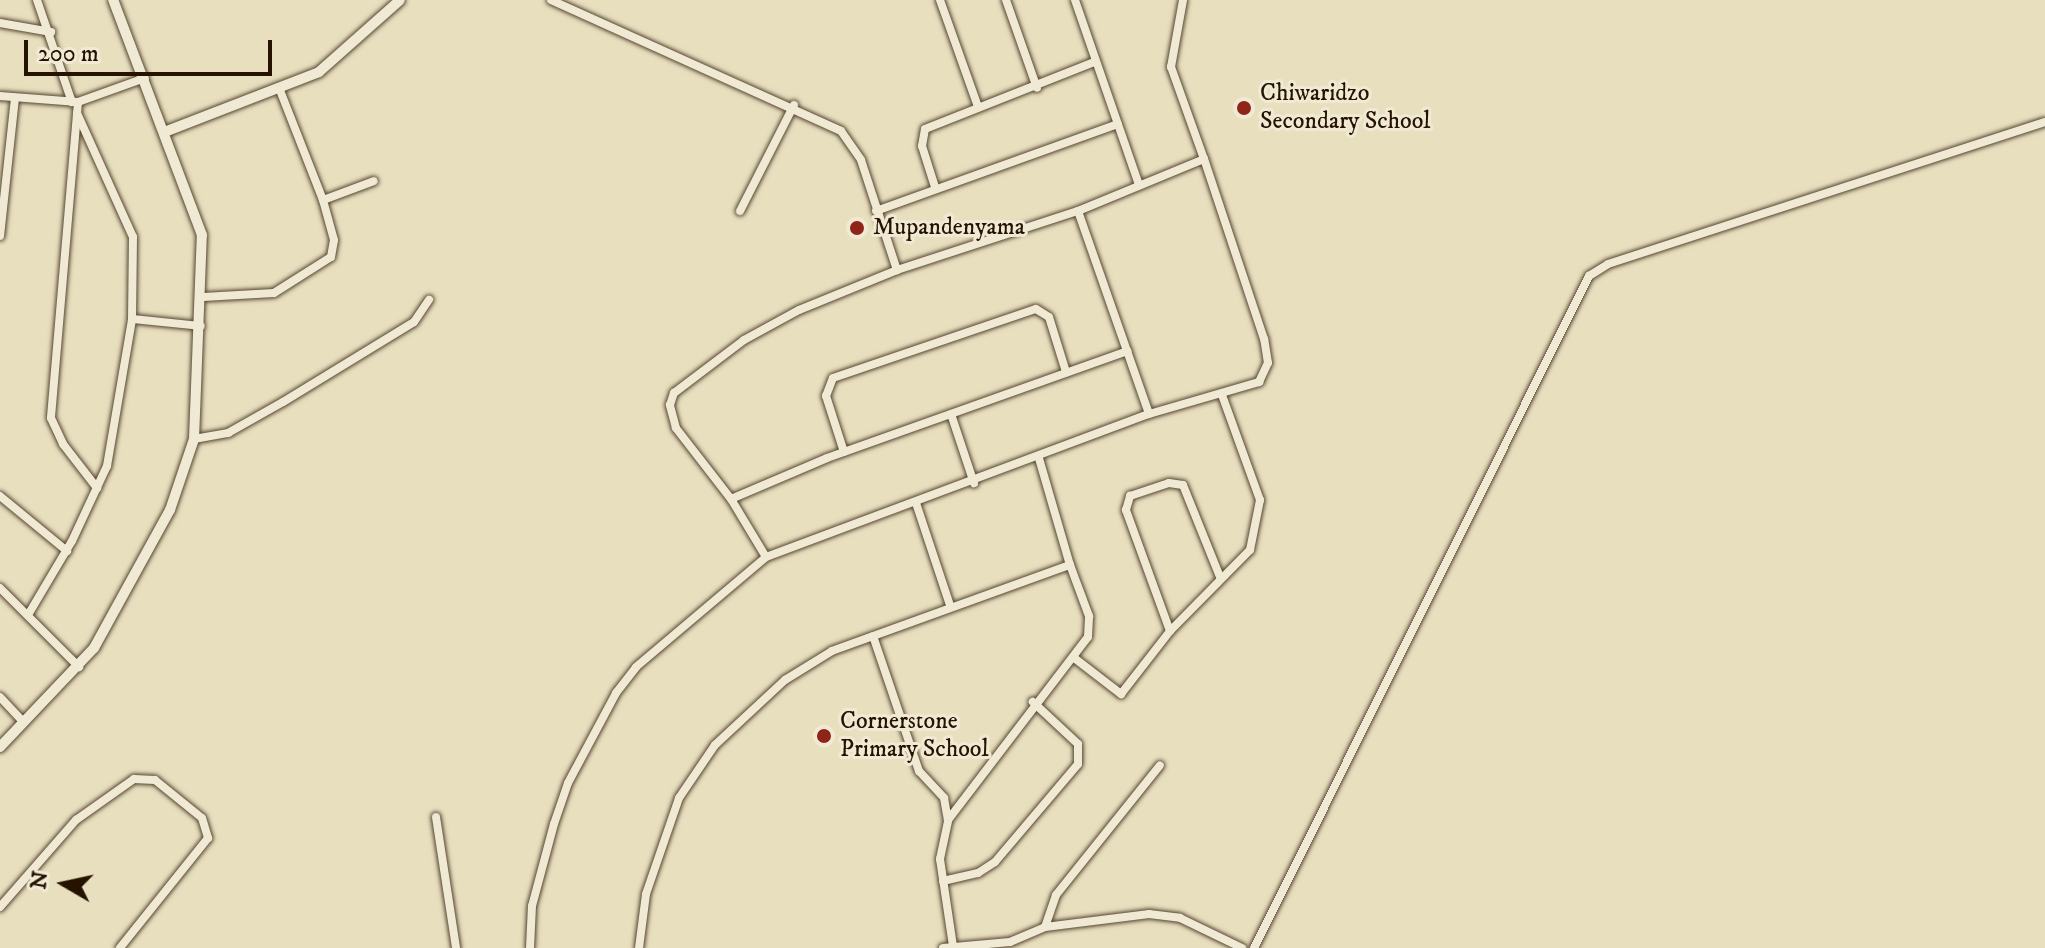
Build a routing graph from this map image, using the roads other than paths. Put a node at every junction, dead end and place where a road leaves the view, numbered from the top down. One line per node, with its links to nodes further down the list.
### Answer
1 (37, 0): 10 (street)
2 (113, 0): 12 (street)
3 (400, 0): 14 (street)
4 (551, 0): 18 (street)
5 (940, 0): 19 (street)
6 (1006, 0): 13 (street)
7 (1075, 0): 11 (street)
8 (1183, 0): 24 (street)
9 (0, 23): 10 (street)
10 (51, 32): 17 (street)
11 (1094, 62): 13 (street); 22 (street)
12 (145, 78): 17 (street); 23 (street)
13 (1037, 88): 19 (street)
14 (280, 90): 23 (street); 28 (street)
15 (0, 96): 16 (street)
16 (15, 98): 17 (street); 32 (street)
17 (75, 102): 20 (street)
18 (794, 105): 29 (street); 30 (street)
19 (978, 107): 27 (street)
20 (77, 113): 36 (street); 47 (street)
21 (2045, 122): 79 (street)
22 (1118, 124): 26 (street); 27 (street)
23 (167, 131): 34 (street)
24 (1204, 159): 26 (street); 40 (street)
25 (374, 181): 28 (street)
26 (1139, 185): 31 (street)
27 (935, 187): 30 (street)
28 (323, 200): 34 (street)
29 (740, 211)
30 (876, 211): 33 (street)
31 (1078, 211): 33 (street); 38 (street)
32 (0, 236)
33 (897, 270): 49 (street)
34 (203, 297): 37 (street)
35 (429, 300): 43 (street)
36 (132, 319): 37 (street); 47 (street)
37 (201, 326): 43 (street)
38 (1128, 351): 39 (street); 42 (street)
39 (1066, 372): 41 (street); 44 (street)
40 (1222, 395): 42 (street); 54 (street)
41 (951, 414): 44 (street); 46 (street)
42 (1149, 414): 45 (street)
43 (194, 439): 61 (street)
44 (844, 452): 49 (street)
45 (1039, 458): 46 (street); 53 (street)
46 (974, 483): 50 (street)
47 (97, 488): 51 (street)
48 (0, 496): 51 (street)
49 (731, 499): 52 (street)
50 (916, 503): 52 (street); 56 (street)
51 (67, 551): 57 (street)
52 (766, 557): 76 (street)
53 (1070, 565): 56 (street); 60 (street)
54 (1220, 577): 58 (street); 58 (street)
55 (0, 588): 57 (street)
56 (950, 605): 59 (street)
57 (28, 615): 61 (street)
58 (1170, 631): 60 (street)
59 (873, 636): 68 (street); 77 (street)
60 (1073, 657): 63 (street)
61 (79, 668): 64 (street)
62 (0, 697): 64 (street)
63 (1033, 702): 68 (street); 69 (street)
64 (24, 723): 65 (street)
65 (0, 747)
66 (1160, 765): 71 (street)
67 (436, 817): 75 (street)
68 (948, 820): 69 (street)
69 (943, 881): 73 (street)
70 (0, 907): 74 (street)
71 (1045, 927): 72 (street); 78 (street)
72 (1011, 945): 73 (street)
73 (948, 947)
74 (120, 948)
75 (456, 948)
76 (530, 948)
77 (639, 948)
78 (1242, 948)
79 (1254, 948)

